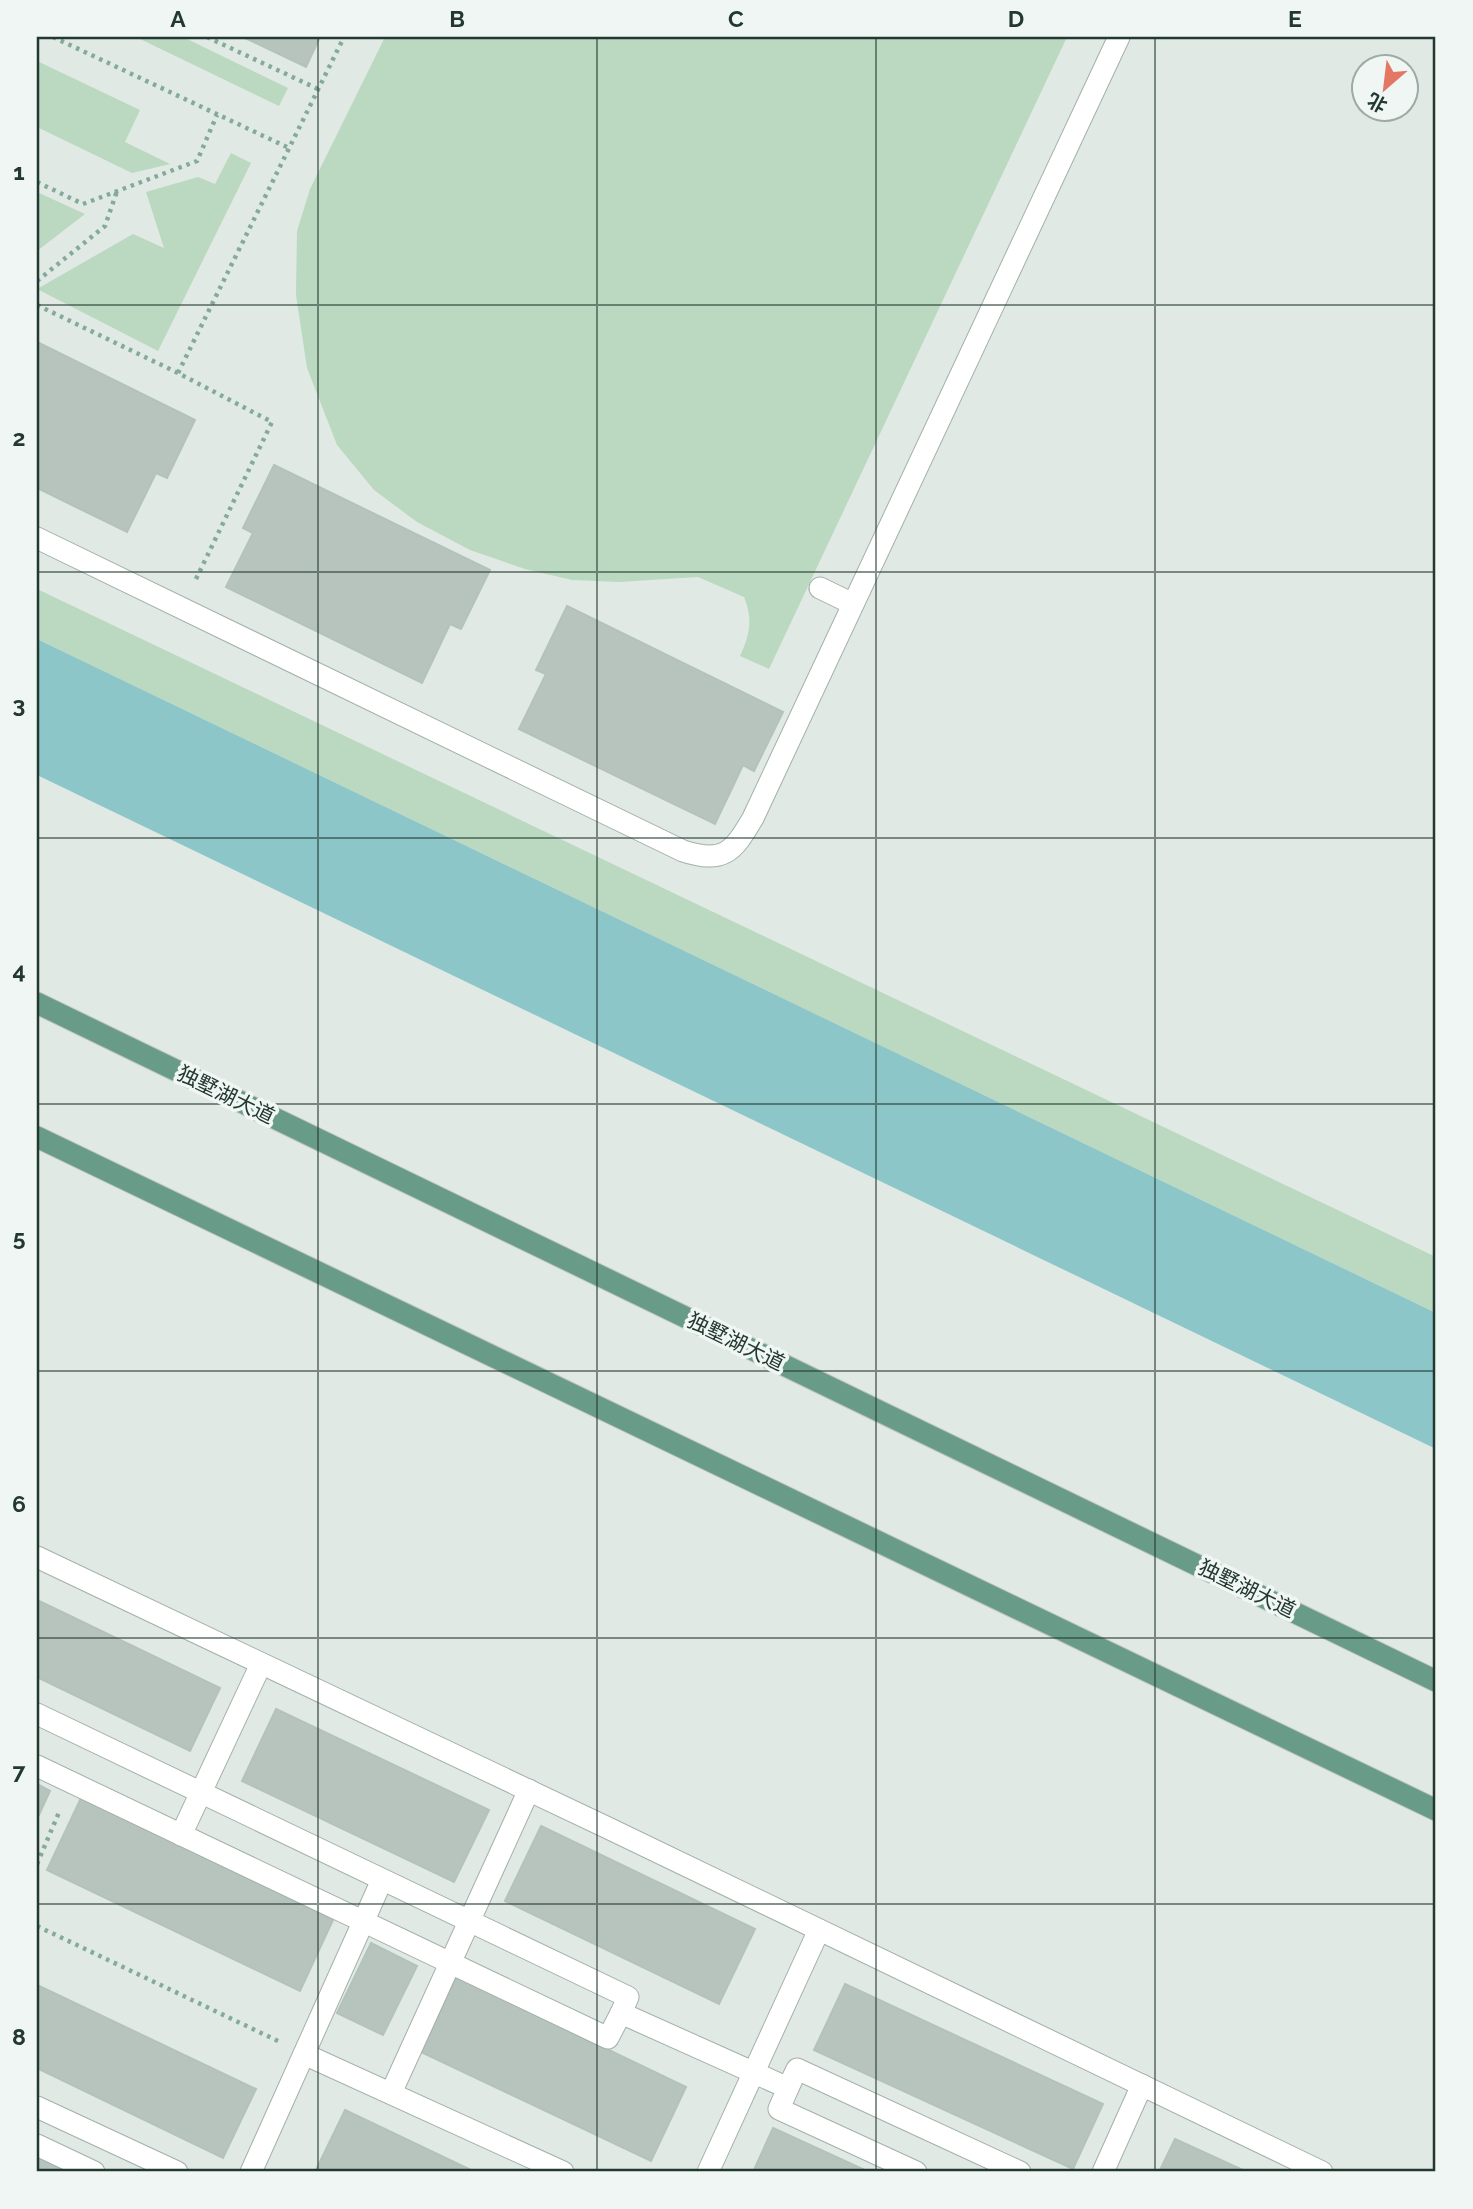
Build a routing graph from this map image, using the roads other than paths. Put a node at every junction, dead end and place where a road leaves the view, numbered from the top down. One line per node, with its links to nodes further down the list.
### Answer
1 (1119, 37): 4 (street)
2 (37, 538): 4 (street)
3 (820, 588): 4 (street)
4 (853, 604)
5 (37, 1003): 9 (main road, 独墅湖大道)
6 (37, 1137): 14 (main road)
7 (37, 1557): 8 (street)
8 (261, 1664): 12 (street); 13 (street)
9 (1436, 1681)
10 (37, 1714): 13 (street)
11 (37, 1766): 15 (street)
12 (529, 1790): 18 (street); 19 (street)
13 (202, 1794): 15 (street); 16 (street)
14 (1436, 1810)
15 (181, 1835): 17 (street)
16 (382, 1880): 17 (street); 18 (street)
17 (364, 1921): 20 (street); 22 (street)
18 (469, 1921): 20 (street); 21 (street)
19 (819, 1930): 23 (street); 24 (street)
20 (450, 1961): 21 (street); 26 (street)
21 (621, 2013): 23 (street)
22 (304, 2054): 26 (street); 31 (street)
23 (752, 2071): 25 (street); 33 (street)
24 (1142, 2085): 36 (street); 37 (street)
25 (788, 2088): 34 (street); 35 (street)
26 (391, 2093): 32 (street)
27 (37, 2108): 30 (street)
28 (37, 2145): 29 (street)
29 (94, 2172)
30 (177, 2172)
31 (251, 2172)
32 (563, 2172)
33 (708, 2172)
34 (916, 2172)
35 (1020, 2172)
36 (1103, 2172)
37 (1322, 2172)

